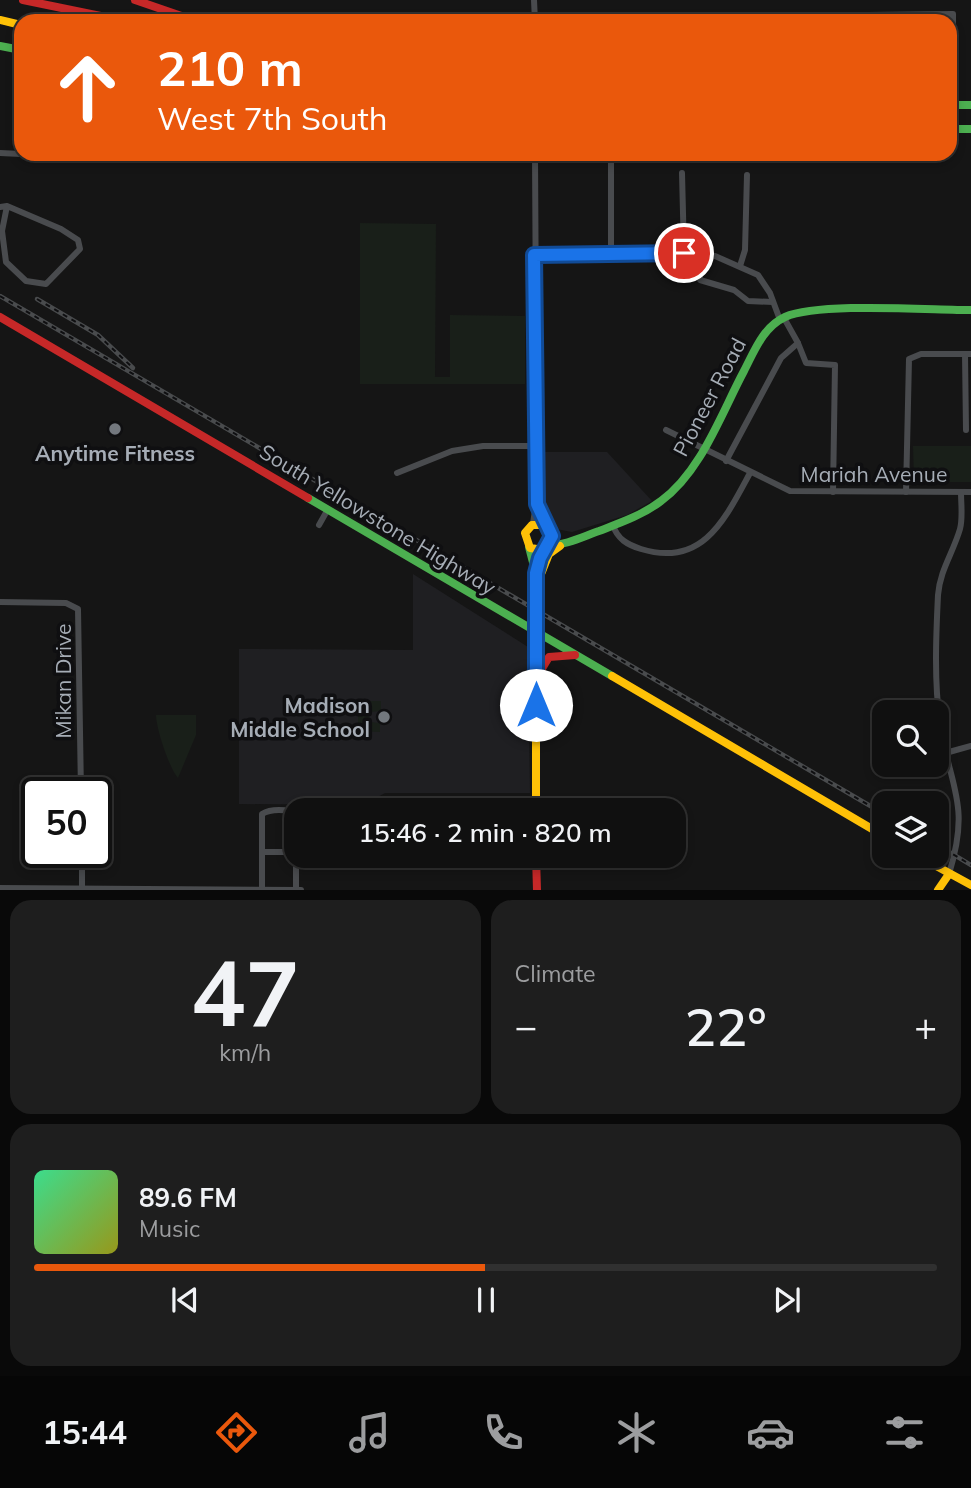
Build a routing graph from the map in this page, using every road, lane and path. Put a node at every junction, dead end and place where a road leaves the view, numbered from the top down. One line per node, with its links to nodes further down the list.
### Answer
1 (23, 0): 3 (main road)
2 (135, 0): 4 (main road)
3 (91, 14)
4 (176, 14)
5 (535, 161): 12 (street)
6 (611, 161): 13 (street)
7 (682, 173): 10 (street)
8 (747, 175): 14 (street)
9 (4, 207): 9 (street)
10 (684, 253): 11 (street); 13 (street)
11 (700, 253): 14 (street); 15 (street)
12 (534, 255): 13 (street); 23 (street)
13 (611, 256)
14 (740, 266): 15 (street)
15 (774, 302): 18 (street)
16 (971, 310): 18 (main road)
17 (0, 317): 33 (main road, South Yellowstone Highway)
18 (782, 319): 19 (street); 24 (main road, Pioneer Road)
19 (798, 343): 25 (street); 28 (street)
20 (968, 354): 22 (street); 29 (street)
21 (666, 430): 24 (street, Mariah Avenue)
22 (966, 430)
23 (536, 446): 26 (street); 32 (street)
24 (703, 449): 25 (street, Mariah Avenue); 36 (main road, Pioneer Road)
25 (726, 461): 27 (street, Mariah Avenue)
26 (397, 473)
27 (750, 473): 28 (street, Mariah Avenue); 36 (street)
28 (833, 492): 29 (street, Mariah Avenue)
29 (906, 492): 30 (street, Mariah Avenue)
30 (961, 492): 31 (street, Mariah Avenue); 48 (street)
31 (971, 492)
32 (537, 504): 34 (street); 37 (street)
33 (328, 509): 35 (street); 45 (main road, South Yellowstone Highway)
34 (533, 524): 37 (main road); 40 (main road)
35 (319, 525)
36 (613, 525): 38 (main road, Pioneer Road)
37 (548, 528): 38 (main road); 41 (main road)
38 (573, 538): 39 (main road, Pioneer Road)
39 (561, 545): 41 (main road, Pioneer Road); 43 (main road)
40 (528, 547): 41 (main road, Pioneer Road); 42 (main road)
41 (546, 548): 42 (main road)
42 (536, 573): 43 (main road)
43 (537, 584): 45 (main road)
44 (0, 603): 51 (street, Mikan Drive)
45 (536, 632): 46 (main road, South Yellowstone Highway); 47 (main road)
46 (575, 655): 47 (main road); 55 (main road, South Yellowstone Highway)
47 (536, 680): 52 (main road)
48 (939, 700)
49 (971, 746): 50 (street)
50 (949, 752): 53 (street)
51 (81, 777)
52 (536, 798)
53 (967, 807)
54 (284, 811): 57 (street)
55 (872, 829)
56 (965, 846): 63 (street)
57 (261, 852): 58 (street); 67 (street)
58 (284, 852)
59 (82, 868): 66 (street)
60 (296, 868): 68 (street)
61 (536, 868): 69 (main road)
62 (939, 868): 63 (main road)
63 (949, 874): 64 (main road); 70 (main road)
64 (971, 885)
65 (0, 888): 66 (street)
66 (82, 888): 67 (street)
67 (262, 889): 68 (street)
68 (298, 890)
69 (537, 890)
70 (938, 890)

